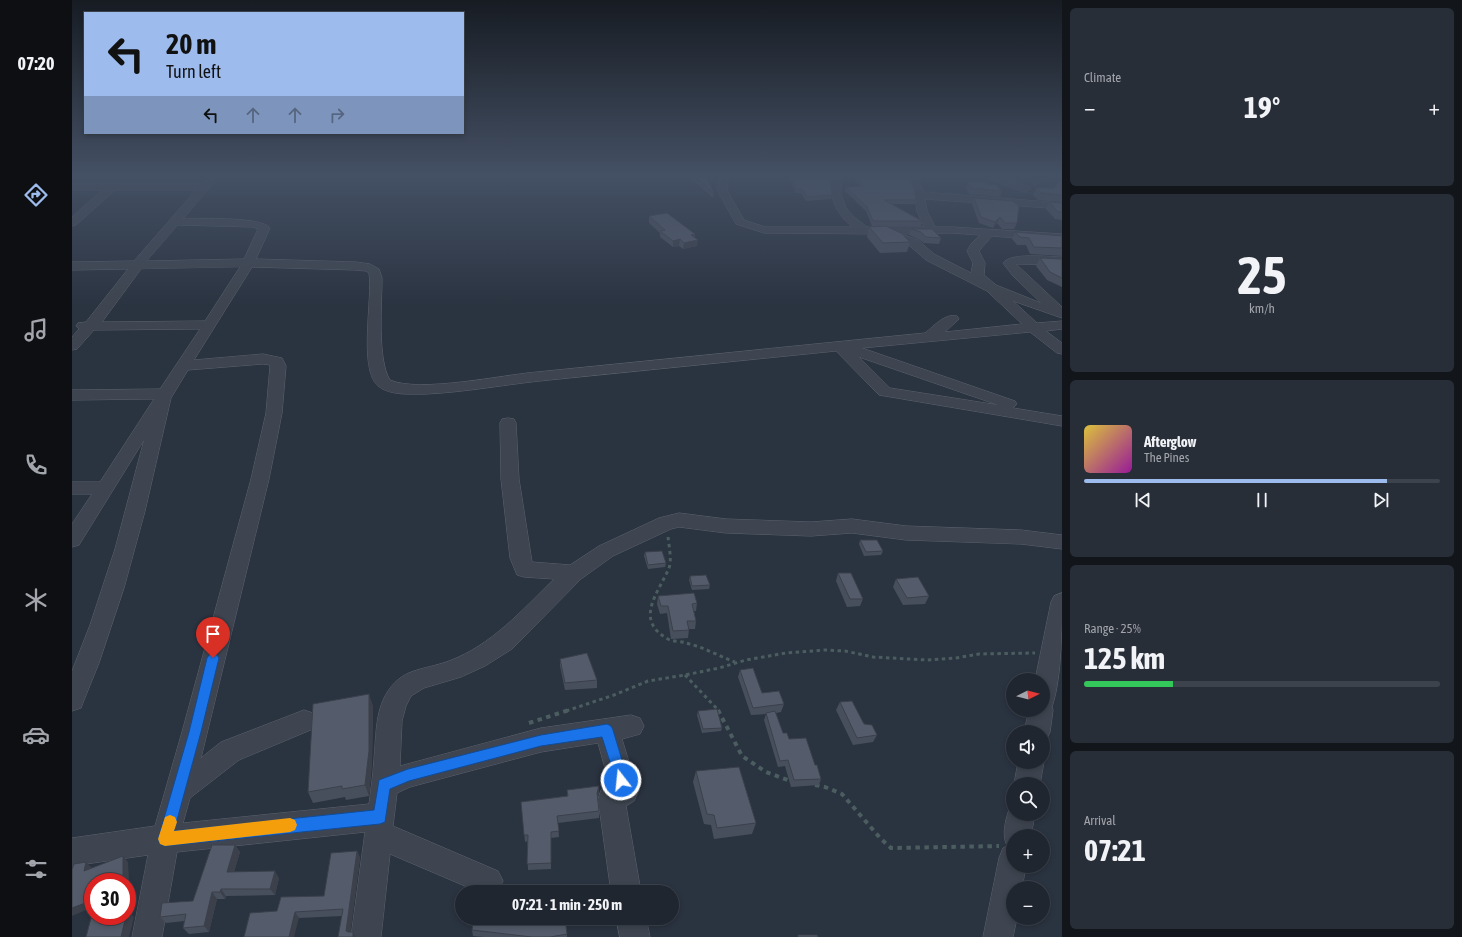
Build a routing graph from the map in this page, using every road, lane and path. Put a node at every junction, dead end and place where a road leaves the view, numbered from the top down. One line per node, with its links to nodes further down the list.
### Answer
1 (739, 220): 6 (street)
2 (850, 220): 6 (street)
3 (927, 220): 5 (street)
4 (176, 222): 11 (street); 12 (street)
5 (931, 230): 7 (street); 8 (street)
6 (864, 231): 7 (street)
7 (878, 231): 14 (street)
8 (989, 233): 9 (street); 14 (street)
9 (1062, 238)
10 (1059, 260): 15 (street)
11 (248, 263): 12 (street); 17 (street); 23 (street)
12 (138, 265): 13 (street); 19 (street)
13 (72, 266)
14 (988, 287): 15 (street); 20 (street)
15 (1061, 317): 20 (street)
16 (952, 318): 21 (street)
17 (209, 325): 19 (street); 25 (street)
18 (72, 326): 19 (street)
19 (88, 326): 22 (street)
20 (1034, 328): 21 (street); 24 (street)
21 (928, 338): 23 (street)
22 (72, 346)
23 (840, 346): 28 (street); 29 (street)
24 (1062, 350)
25 (182, 366): 26 (street); 48 (street)
26 (164, 394): 27 (street); 32 (street); 42 (street)
27 (72, 395)
28 (1018, 408)
29 (1062, 421)
30 (508, 423): 36 (street)
31 (72, 488): 32 (street)
32 (104, 488): 34 (street)
33 (666, 523): 35 (street); 36 (street); 39 (path)
34 (72, 540)
35 (1062, 542)
36 (574, 573): 46 (street)
37 (1062, 602): 38 (street)
38 (1052, 653): 39 (path); 40 (street)
39 (736, 663): 41 (path)
40 (1048, 673)
41 (685, 675): 44 (path); 45 (path)
42 (72, 700)
43 (304, 720): 48 (street)
44 (523, 725)
45 (798, 783)
46 (384, 785): 49 (street); 55 (street)
47 (812, 785): 51 (path)
48 (179, 790): 50 (street)
49 (379, 825): 50 (street); 54 (street); 58 (street)
50 (165, 839): 52 (street); 57 (street)
51 (1006, 846)
52 (72, 852)
53 (1008, 873): 60 (street)
54 (488, 881)
55 (625, 885)
56 (632, 925): 59 (street)
57 (147, 937)
58 (366, 937)
59 (635, 937)
60 (998, 937)

